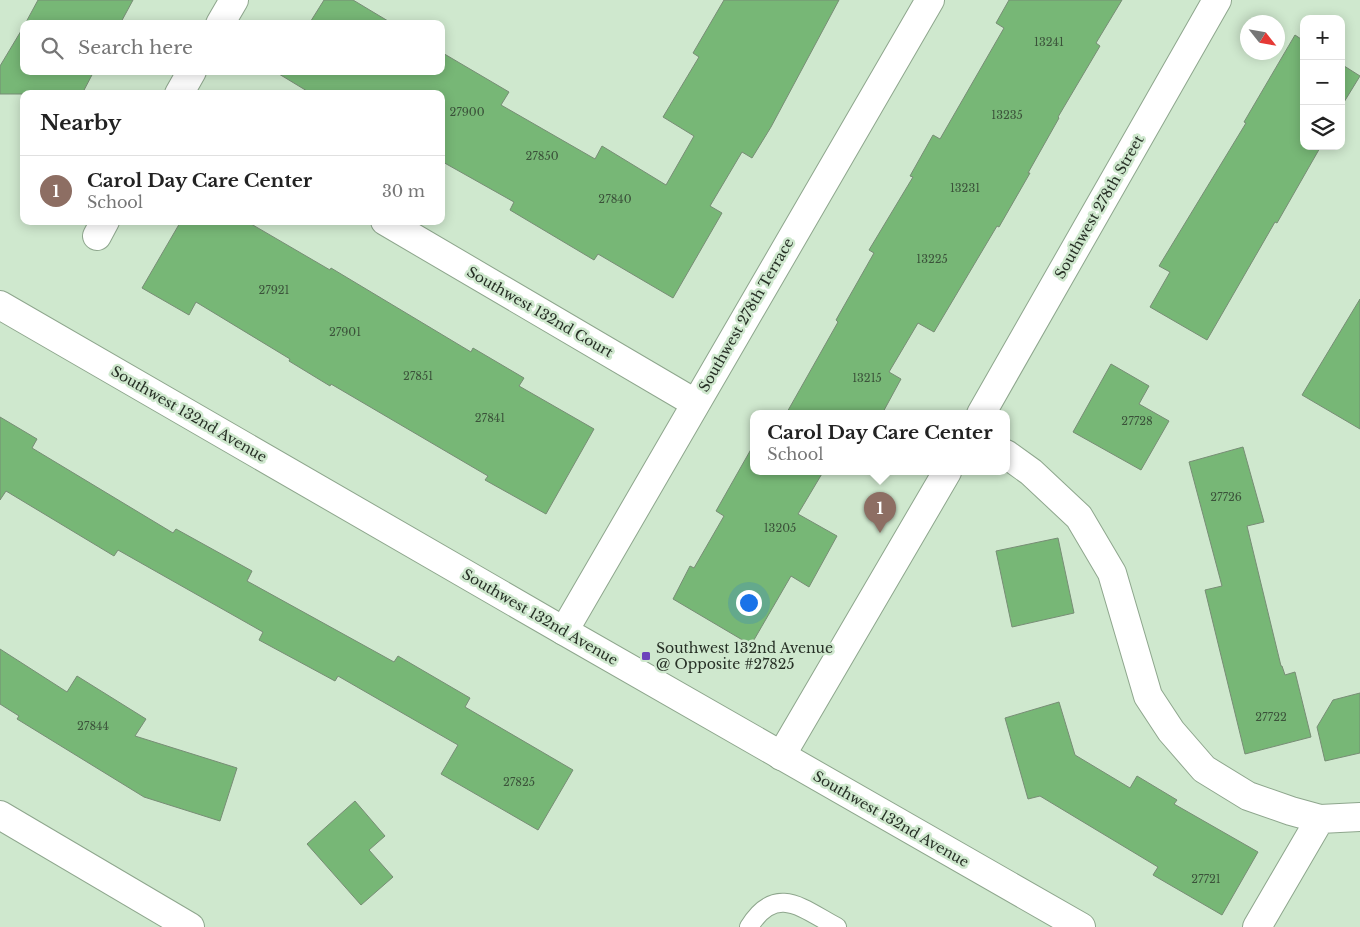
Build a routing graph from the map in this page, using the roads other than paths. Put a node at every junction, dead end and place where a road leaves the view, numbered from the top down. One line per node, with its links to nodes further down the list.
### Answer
1 (234, 0): 4 (street)
2 (930, 0): 9 (street, Southwest 278th Terrace)
3 (1218, 0): 10 (street, Southwest 278th Street)
4 (222, 20)
5 (190, 75): 6 (street)
6 (181, 90)
7 (392, 225): 9 (street, Southwest 132nd Court)
8 (0, 305): 13 (street, Southwest 132nd Avenue)
9 (695, 403): 13 (street, Southwest 278th Terrace)
10 (982, 410)
11 (1010, 457): 17 (street)
12 (945, 475): 14 (street)
13 (564, 631): 14 (street, Southwest 132nd Avenue)
14 (781, 756): 21 (street, Southwest 132nd Avenue)
15 (0, 815): 18 (street)
16 (1360, 817): 17 (street)
17 (1320, 819): 22 (street)
18 (190, 927)
19 (749, 927): 20 (lane)
20 (837, 927)
21 (1081, 927)
22 (1257, 927)

